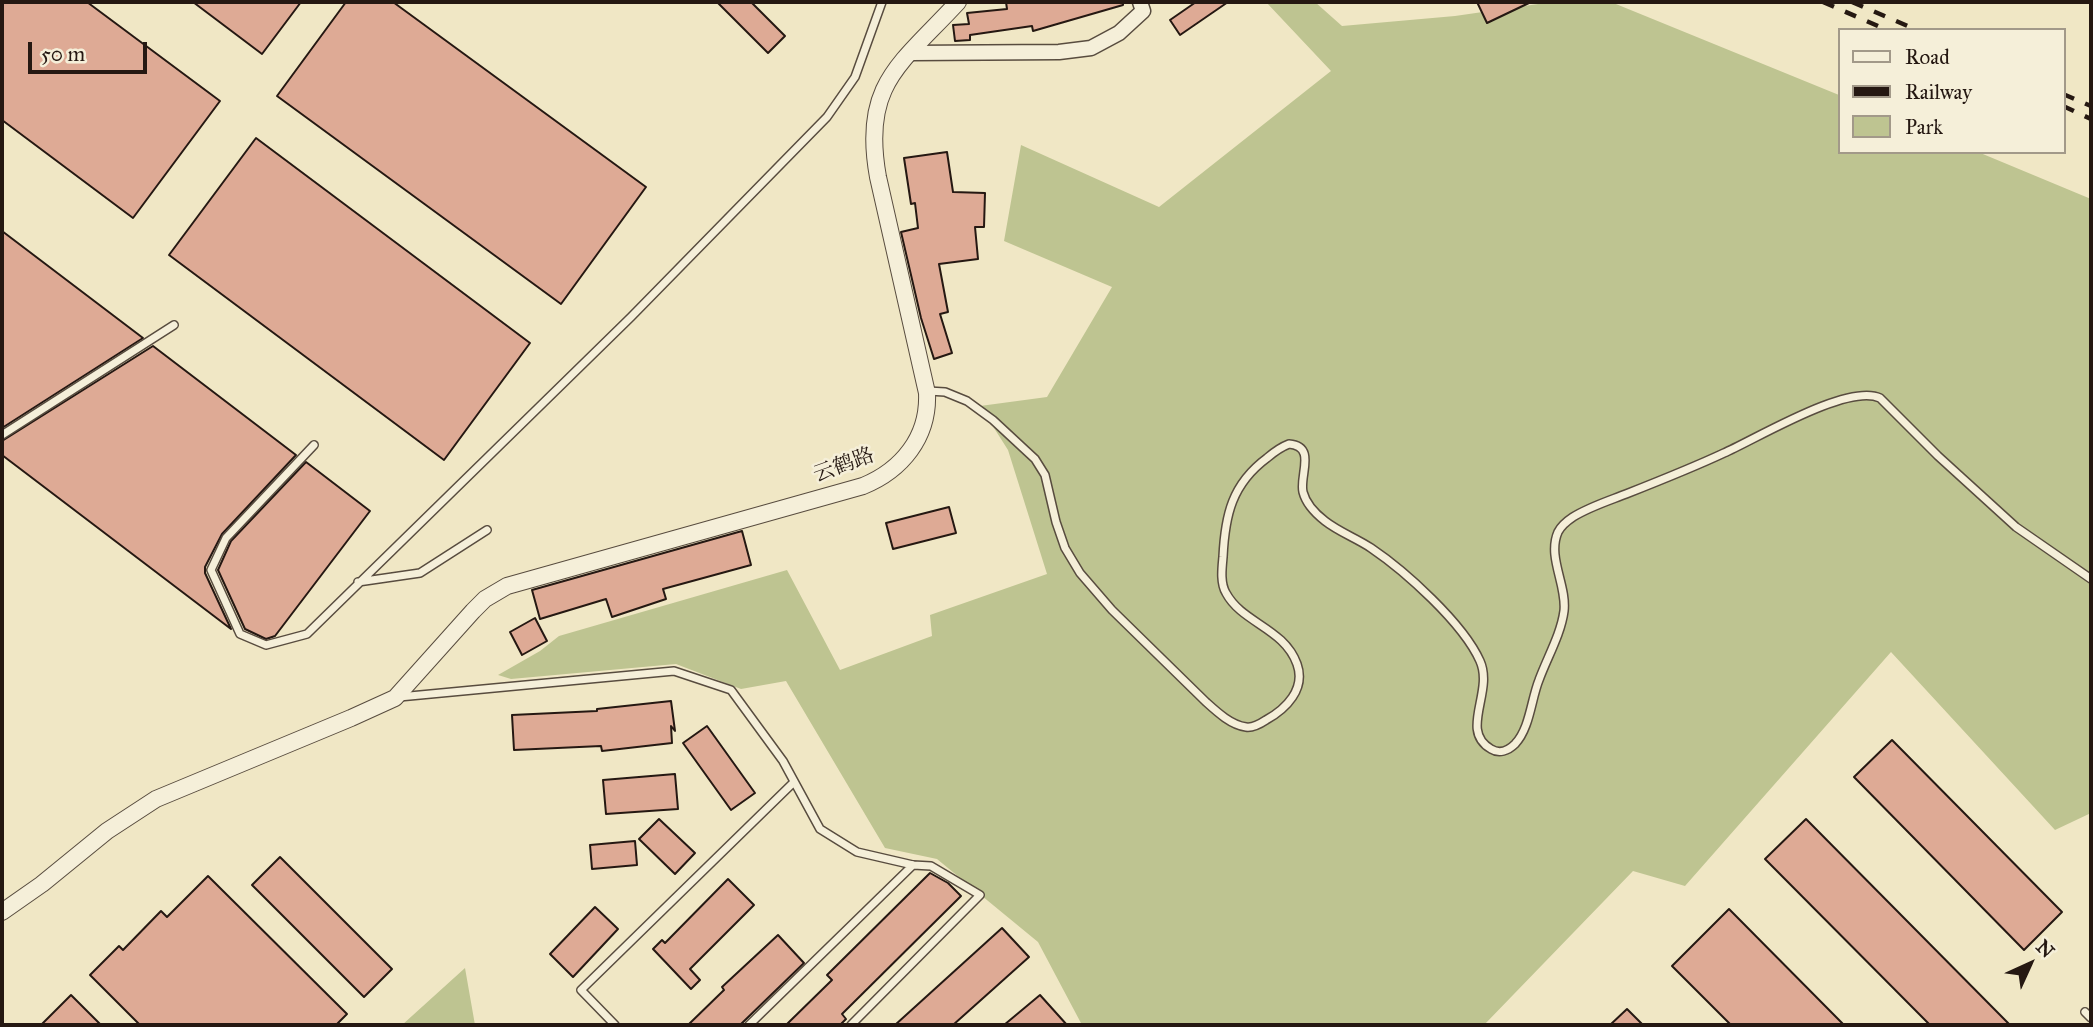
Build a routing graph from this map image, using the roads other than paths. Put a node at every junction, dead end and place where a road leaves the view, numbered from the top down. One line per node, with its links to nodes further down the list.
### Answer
1 (882, 2): 11 (lane)
2 (958, 2): 4 (street, 云鹤路)
3 (1140, 2): 4 (street)
4 (911, 53): 6 (street, 云鹤路)
5 (174, 325): 7 (lane)
6 (927, 391): 10 (lane); 12 (street, 云鹤路)
7 (2, 435)
8 (314, 445): 11 (lane)
9 (487, 530): 11 (lane)
10 (2091, 579)
11 (358, 582)
12 (395, 698): 13 (lane); 15 (street)
13 (794, 782): 14 (lane); 16 (lane)
14 (913, 865): 17 (lane); 18 (lane)
15 (2, 912)
16 (615, 1025)
17 (749, 1025)
18 (851, 1025)

